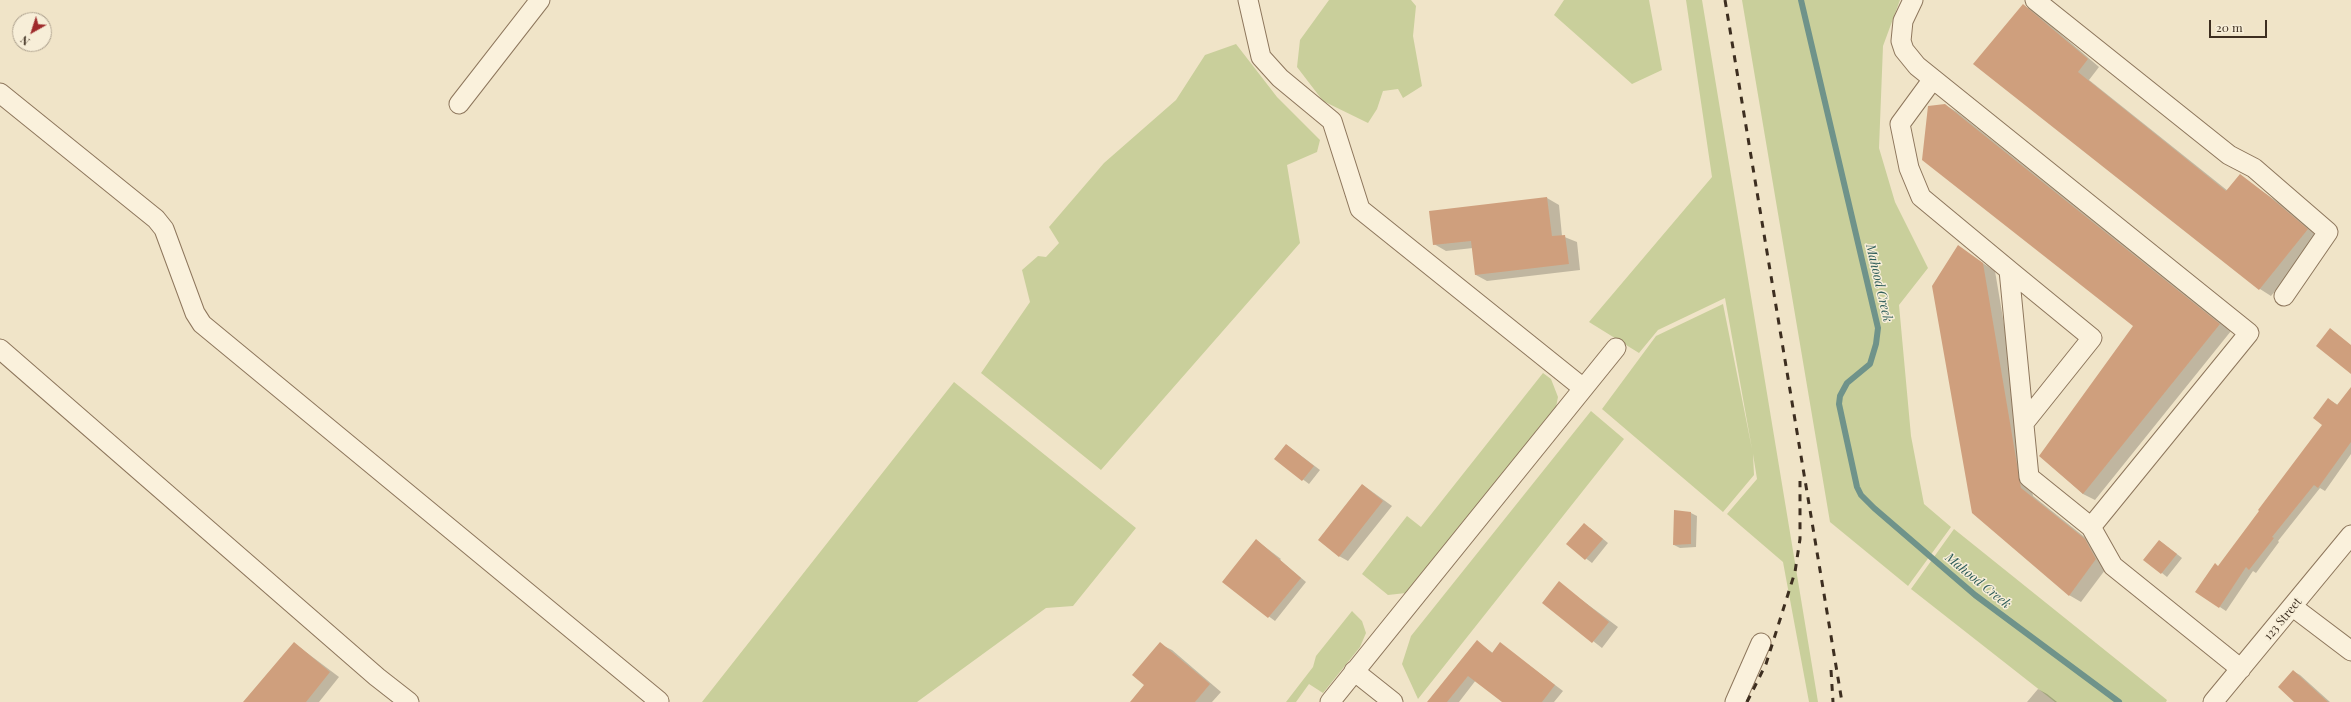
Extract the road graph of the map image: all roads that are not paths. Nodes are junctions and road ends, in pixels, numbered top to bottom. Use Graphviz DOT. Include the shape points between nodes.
graph roads {
  1 [pos="540,0"];
  2 [pos="1248,0"];
  3 [pos="1913,0"];
  4 [pos="2035,0"];
  5 [pos="1933,79"];
  6 [pos="0,93"];
  7 [pos="459,104"];
  8 [pos="2009,270"];
  9 [pos="2284,296"];
  10 [pos="1616,348"];
  11 [pos="0,350"];
  12 [pos="1583,388"];
  13 [pos="2024,423"];
  14 [pos="2091,527"];
  15 [pos="2351,535"];
  16 [pos="2293,607"];
  17 [pos="1761,643"];
  18 [pos="2351,651"];
  19 [pos="2241,669"];
  20 [pos="1354,672"];
  21 [pos="659,701"];
  22 [pos="409,702"];
  23 [pos="1330,702"];
  24 [pos="1393,702"];
  25 [pos="1735,702"];
  26 [pos="2213,702"];
  1 -- 7 [label="street"];
  2 -- 12 [label="street" via="1261,57 1280,78 1332,121 1360,209"];
  3 -- 5 [label="street" via="1904,21 1901,41 1909,58"];
  4 -- 9 [label="street" via="2229,155 2254,168 2328,232"];
  5 -- 8 [label="street" via="1900,124 1909,168 1921,197"];
  5 -- 14 [label="street" via="2249,333"];
  6 -- 21 [label="street" via="156,219 164,229 195,313 202,324"];
  8 -- 13 [label="street"];
  8 -- 13 [label="street" via="2092,338"];
  10 -- 12 [label="street"];
  11 -- 22 [label="street"];
  12 -- 20 [label="street"];
  13 -- 14 [label="street" via="2030,478"];
  14 -- 19 [label="street" via="2113,566"];
  15 -- 16 [label="street, 123 Street"];
  16 -- 18 [label="street"];
  16 -- 19 [label="street, 123 Street"];
  17 -- 25 [label="street"];
  19 -- 26 [label="street, 123 Street"];
  20 -- 23 [label="street"];
  20 -- 24 [label="street"];
}
